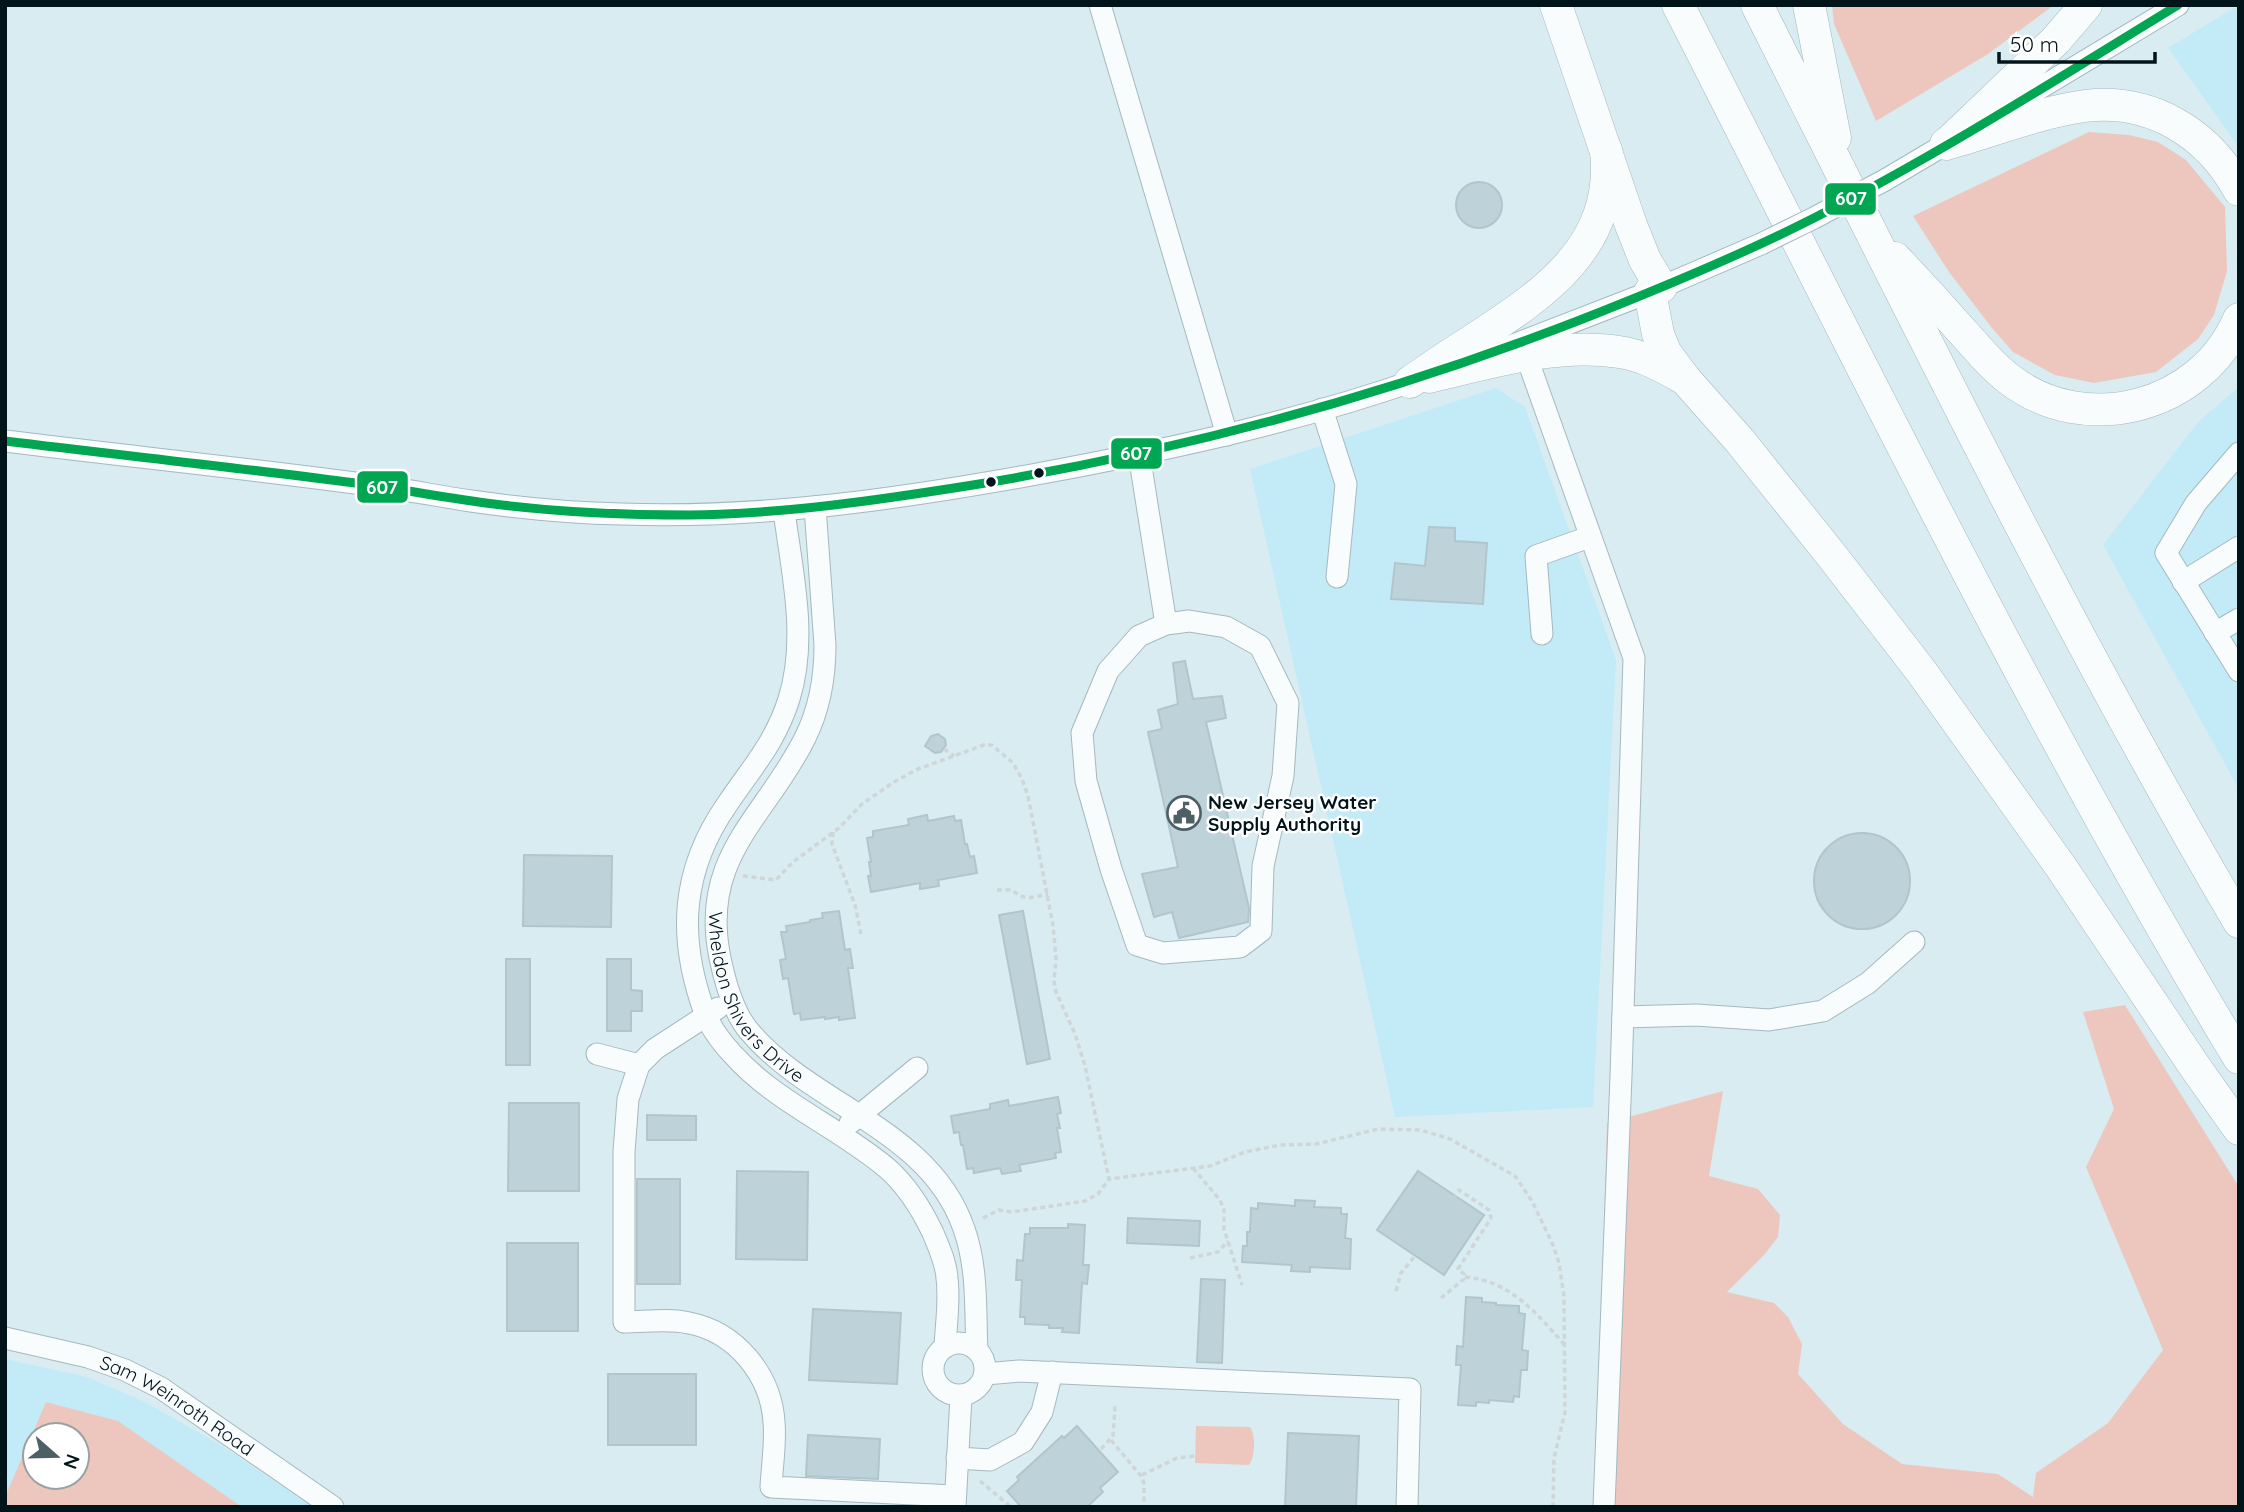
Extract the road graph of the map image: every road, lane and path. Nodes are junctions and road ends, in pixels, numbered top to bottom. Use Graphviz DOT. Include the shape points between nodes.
graph roads {
  1 [pos="1100,5"];
  2 [pos="1556,5"];
  3 [pos="1678,5"];
  4 [pos="1757,5"];
  5 [pos="1809,5"];
  6 [pos="2086,5"];
  7 [pos="2178,5"];
  8 [pos="1946,144"];
  9 [pos="1606,150"];
  10 [pos="1842,178"];
  11 [pos="2239,190"];
  12 [pos="1867,228"];
  13 [pos="1656,289"];
  14 [pos="2239,319"];
  15 [pos="1524,349"];
  16 [pos="1685,379"];
  17 [pos="1410,382"];
  18 [pos="1322,409"];
  19 [pos="1227,435"];
  20 [pos="5,441"];
  21 [pos="2239,453"];
  22 [pos="1139,454"];
  23 [pos="815,507"];
  24 [pos="784,510"];
  25 [pos="1589,537"];
  26 [pos="2239,547"];
  27 [pos="1337,577"];
  28 [pos="2183,582"];
  29 [pos="2239,619"];
  30 [pos="1166,625"];
  31 [pos="2215,633"];
  32 [pos="1542,634"];
  33 [pos="2239,671"];
  34 [pos="944,748"];
  35 [pos="954,757"];
  36 [pos="833,832"];
  37 [pos="820,842"];
  38 [pos="832,844"];
  39 [pos="741,875"];
  40 [pos="997,890"];
  41 [pos="1048,894"];
  42 [pos="2239,922"];
  43 [pos="861,934"];
  44 [pos="1914,942"];
  45 [pos="732,999"];
  46 [pos="706,1016"];
  47 [pos="1623,1017"];
  48 [pos="597,1054"];
  49 [pos="2239,1058"];
  50 [pos="639,1065"];
  51 [pos="917,1068"];
  52 [pos="859,1116"];
  53 [pos="2239,1129"];
  54 [pos="838,1134"];
  55 [pos="1193,1168"];
  56 [pos="1109,1179"];
  57 [pos="1455,1196"];
  58 [pos="978,1221"];
  59 [pos="1228,1241"];
  60 [pos="1415,1256"];
  61 [pos="1190,1258"];
  62 [pos="1465,1277"];
  63 [pos="1242,1285"];
  64 [pos="1396,1291"];
  65 [pos="1441,1298"];
  66 [pos="5,1338"];
  67 [pos="1566,1346"];
  68 [pos="945,1347"];
  69 [pos="977,1350"];
  70 [pos="1052,1372"];
  71 [pos="985,1374"];
  72 [pos="961,1396"];
  73 [pos="1113,1405"];
  74 [pos="1111,1440"];
  75 [pos="1101,1450"];
  76 [pos="1195,1456"];
  77 [pos="957,1458"];
  78 [pos="1142,1476"];
  79 [pos="974,1480"];
  80 [pos="955,1501"];
  81 [pos="333,1507"];
  82 [pos="1011,1507"];
  83 [pos="1143,1507"];
  84 [pos="1407,1507"];
  85 [pos="1553,1507"];
  86 [pos="1604,1507"];
  1 -- 19 [label="street"];
  2 -- 9 [label="highway"];
  3 -- 49 [label="highway" via="2022,676"];
  4 -- 10 [label="highway"];
  5 -- 10 [label="highway"];
  6 -- 8 [label="highway" via="2056,40"];
  7 -- 8 [label="street"];
  8 -- 11 [label="highway" via="2071,108 2130,107 2169,120 2194,135"];
  8 -- 13 [label="street, bridge" via="1814,218"];
  9 -- 13 [label="highway"];
  9 -- 17 [label="highway" via="1607,183 1601,208 1569,267 1520,310"];
  10 -- 12 [label="highway"];
  12 -- 14 [label="highway" via="1997,369 2022,388 2063,404 2122,408 2168,394 2214,358"];
  12 -- 42 [label="highway" via="2101,679"];
  13 -- 15 [label="street"];
  13 -- 16 [label="highway" via="1658,334"];
  15 -- 16 [label="highway" via="1621,352"];
  15 -- 17 [label="highway"];
  15 -- 25 [label="street"];
  16 -- 53 [label="highway" via="1740,441 1929,682"];
  17 -- 18 [label="street"];
  18 -- 19 [label="street"];
  18 -- 27 [label="street" via="1346,484"];
  19 -- 22 [label="street"];
  20 -- 24 [label="street" via="545,510 683,515"];
  21 -- 28 [label="street" via="2196,503 2166,553"];
  22 -- 23 [label="street" via="982,484"];
  22 -- 30 [label="street"];
  23 -- 24 [label="street"];
  23 -- 45 [label="street, Wheldon Shivers Drive" via="825,667 806,737 740,838 722,875 716,930"];
  24 -- 46 [label="street, Wheldon Shivers Drive" via="796,604 797,664 775,736 726,804 693,871 686,930 691,969"];
  25 -- 32 [label="street" via="1536,556"];
  25 -- 47 [label="street" via="1633,658"];
  26 -- 28 [label="street"];
  28 -- 31 [label="street"];
  29 -- 31 [label="street"];
  30 -- 30 [label="street" via="1189,621 1226,627 1260,646 1288,703 1283,776 1263,866 1261,931 1240,947 1163,953 1137,945 1086,781 1082,733 1108,671 1139,636"];
  31 -- 33 [label="street"];
  34 -- 35 [label="path"];
  35 -- 36 [label="path" via="901,778 862,804"];
  35 -- 41 [label="path" via="992,745 1013,763 1028,796"];
  36 -- 37 [label="path"];
  36 -- 38 [label="path"];
  37 -- 38 [label="path"];
  37 -- 39 [label="path" via="776,880"];
  38 -- 43 [label="path"];
  40 -- 41 [label="path" via="1012,890 1023,898"];
  41 -- 56 [label="path" via="1056,992 1085,1066"];
  44 -- 47 [label="street" via="1868,983 1823,1011 1769,1020"];
  45 -- 46 [label="street"];
  45 -- 52 [label="street, Wheldon Shivers Drive" via="747,1030 771,1053"];
  46 -- 50 [label="street"];
  46 -- 54 [label="street, Wheldon Shivers Drive" via="733,1055 757,1078"];
  47 -- 86 [label="street"];
  48 -- 50 [label="street"];
  50 -- 80 [label="street" via="628,1099 624,1152 624,1322 689,1322 721,1334 744,1353 763,1379 772,1406 771,1487"];
  51 -- 52 [label="street"];
  52 -- 54 [label="street"];
  52 -- 69 [label="street, Wheldon Shivers Drive" via="907,1148 949,1198 964,1228 972,1260"];
  54 -- 68 [label="street, Wheldon Shivers Drive" via="888,1169 928,1223 942,1252 947,1278"];
  55 -- 56 [label="path"];
  55 -- 59 [label="path" via="1220,1200"];
  55 -- 67 [label="path" via="1245,1152 1316,1144 1378,1129 1420,1130 1450,1139 1515,1176 1532,1201 1559,1263"];
  56 -- 58 [label="path" via="1098,1194 1085,1201 999,1210"];
  57 -- 62 [label="path" via="1458,1190 1491,1213 1458,1269"];
  59 -- 61 [label="path" via="1218,1252"];
  59 -- 63 [label="path"];
  60 -- 64 [label="path" via="1401,1273"];
  62 -- 65 [label="path"];
  62 -- 67 [label="path" via="1508,1290 1539,1315"];
  66 -- 81 [label="street, Sam Weinroth Road" via="88,1357 161,1388"];
  67 -- 85 [label="path" via="1565,1412 1554,1458"];
  68 -- 69 [label="street" via="961,1343"];
  68 -- 72 [label="street" via="934,1360 934,1377 944,1391"];
  69 -- 71 [label="street" via="983,1356"];
  70 -- 71 [label="street"];
  70 -- 77 [label="street" via="1042,1412 1023,1442 990,1460"];
  70 -- 84 [label="street" via="1410,1389"];
  71 -- 72 [label="street" via="977,1389"];
  72 -- 77 [label="street"];
  73 -- 74 [label="path"];
  74 -- 75 [label="path"];
  74 -- 78 [label="path"];
  76 -- 78 [label="path" via="1177,1458"];
  77 -- 80 [label="street"];
  78 -- 83 [label="path"];
  79 -- 82 [label="path"];
}
